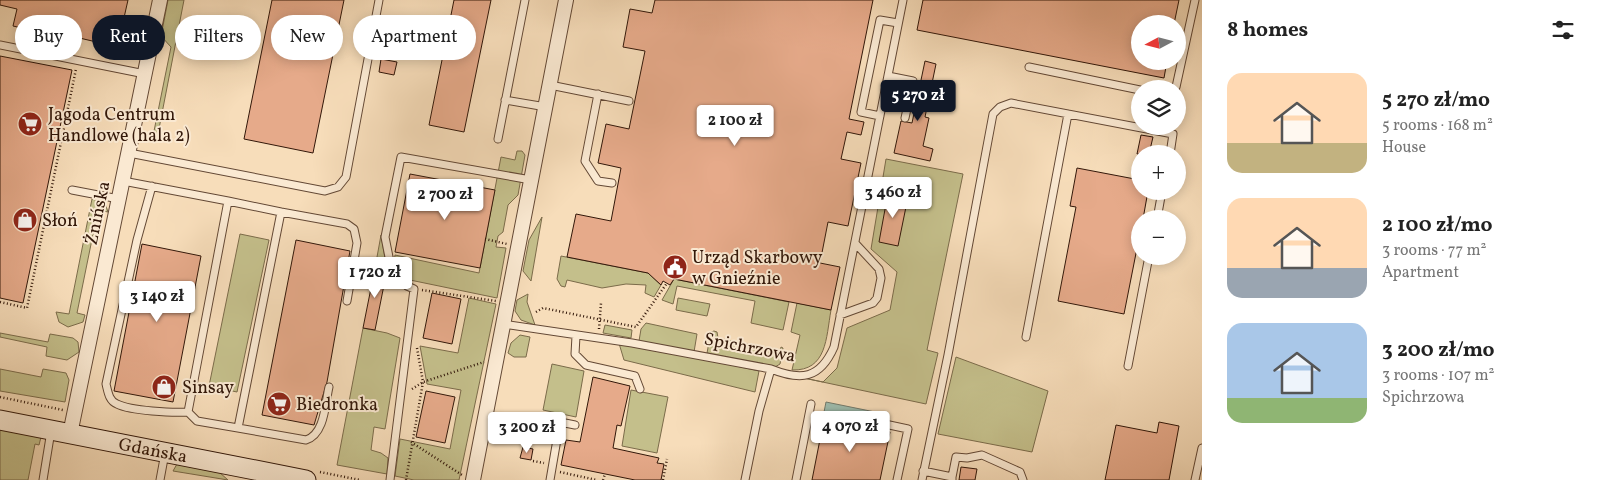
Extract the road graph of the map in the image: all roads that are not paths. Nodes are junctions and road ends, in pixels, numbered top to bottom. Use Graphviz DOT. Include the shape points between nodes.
graph roads {
  1 [pos="160,0"];
  2 [pos="379,0"];
  3 [pos="524,0"];
  4 [pos="566,0"];
  5 [pos="903,0"];
  6 [pos="1195,0"];
  7 [pos="898,24"];
  8 [pos="0,44"];
  9 [pos="1028,67"];
  10 [pos="145,74"];
  11 [pos="888,76"];
  12 [pos="1178,80"];
  13 [pos="550,85"];
  14 [pos="1131,88"];
  15 [pos="598,94"];
  16 [pos="505,100"];
  17 [pos="629,101"];
  18 [pos="546,107"];
  19 [pos="1068,114"];
  20 [pos="880,116"];
  21 [pos="905,118"];
  22 [pos="498,139"];
  23 [pos="1172,145"];
  24 [pos="129,153"];
  25 [pos="531,180"];
  26 [pos="123,181"];
  27 [pos="612,183"];
  28 [pos="152,186"];
  29 [pos="72,190"];
  30 [pos="119,199"];
  31 [pos="228,201"];
  32 [pos="281,212"];
  33 [pos="854,243"];
  34 [pos="1147,265"];
  35 [pos="347,301"];
  36 [pos="840,315"];
  37 [pos="503,324"];
  38 [pos="576,336"];
  39 [pos="1026,336"];
  40 [pos="1128,366"];
  41 [pos="771,369"];
  42 [pos="329,387"];
  43 [pos="640,389"];
  44 [pos="811,404"];
  45 [pos="188,412"];
  46 [pos="0,420"];
  47 [pos="880,423"];
  48 [pos="575,425"];
  49 [pos="238,428"];
  50 [pos="51,430"];
  51 [pos="70,434"];
  52 [pos="1202,448"];
  53 [pos="165,452"];
  54 [pos="923,471"];
  55 [pos="468,478"];
  56 [pos="952,479"];
  57 [pos="43,480"];
  58 [pos="160,480"];
  59 [pos="306,480"];
  60 [pos="390,480"];
  61 [pos="550,480"];
  62 [pos="745,480"];
  63 [pos="796,480"];
  64 [pos="898,480"];
  65 [pos="922,480"];
  66 [pos="1023,480"];
  67 [pos="1195,480"];
  1 -- 10 [label="street, Żnińska"];
  2 -- 24 [label="lane" via="346,177 338,187 324,191"];
  3 -- 16 [label="lane"];
  4 -- 13 [label="street"];
  5 -- 7 [label="lane, Spichrzowa"];
  6 -- 12 [label="lane"];
  7 -- 11 [label="lane, Spichrzowa"];
  7 -- 20 [label="lane" via="880,20 861,112"];
  8 -- 10 [label="lane"];
  9 -- 14 [label="lane"];
  10 -- 24 [label="street, Żnińska"];
  11 -- 20 [label="lane, Spichrzowa"];
  11 -- 21 [label="lane" via="913,81"];
  13 -- 15 [label="lane"];
  13 -- 18 [label="street"];
  15 -- 17 [label="lane"];
  15 -- 27 [label="lane" via="585,161 598,181"];
  16 -- 18 [label="lane"];
  16 -- 22 [label="lane"];
  18 -- 25 [label="street"];
  19 -- 23 [label="lane" via="1174,134"];
  19 -- 39 [label="lane"];
  19 -- 54 [label="lane" via="1010,104 993,114"];
  20 -- 33 [label="lane, Spichrzowa"];
  24 -- 26 [label="street, Żnińska"];
  25 -- 37 [label="street"];
  25 -- 60 [label="lane" via="401,157 385,237 391,267 408,286 414,288"];
  26 -- 28 [label="lane"];
  26 -- 30 [label="street, Żnińska"];
  28 -- 31 [label="lane"];
  28 -- 45 [label="lane" via="106,384 109,397 117,404 168,413"];
  29 -- 30 [label="lane"];
  30 -- 51 [label="street, Żnińska"];
  31 -- 32 [label="lane"];
  31 -- 45 [label="lane"];
  32 -- 35 [label="lane" via="347,224 354,229 357,244"];
  32 -- 49 [label="lane"];
  33 -- 36 [label="lane, Spichrzowa"];
  33 -- 36 [label="lane" via="879,270 881,278 873,304"];
  34 -- 40 [label="lane"];
  36 -- 41 [label="lane, Spichrzowa" via="834,347 827,363 816,373 793,376"];
  37 -- 38 [label="lane, Spichrzowa"];
  37 -- 55 [label="street"];
  38 -- 41 [label="lane, Spichrzowa"];
  38 -- 43 [label="lane" via="575,354 586,365 635,376"];
  41 -- 62 [label="lane"];
  42 -- 49 [label="lane" via="321,426 313,438 306,440"];
  44 -- 63 [label="lane"];
  45 -- 49 [label="lane" via="197,421"];
  46 -- 50 [label="street, Gdańska"];
  47 -- 64 [label="lane" via="908,429"];
  48 -- 61 [label="lane" via="560,422"];
  50 -- 51 [label="street, Gdańska"];
  50 -- 57 [label="lane"];
  51 -- 53 [label="street, Gdańska"];
  52 -- 67 [label="lane"];
  53 -- 58 [label="lane"];
  53 -- 59 [label="street, Gdańska"];
  54 -- 56 [label="lane"];
  54 -- 65 [label="lane"];
  56 -- 66 [label="lane" via="956,457 982,455 1020,472"];
}
